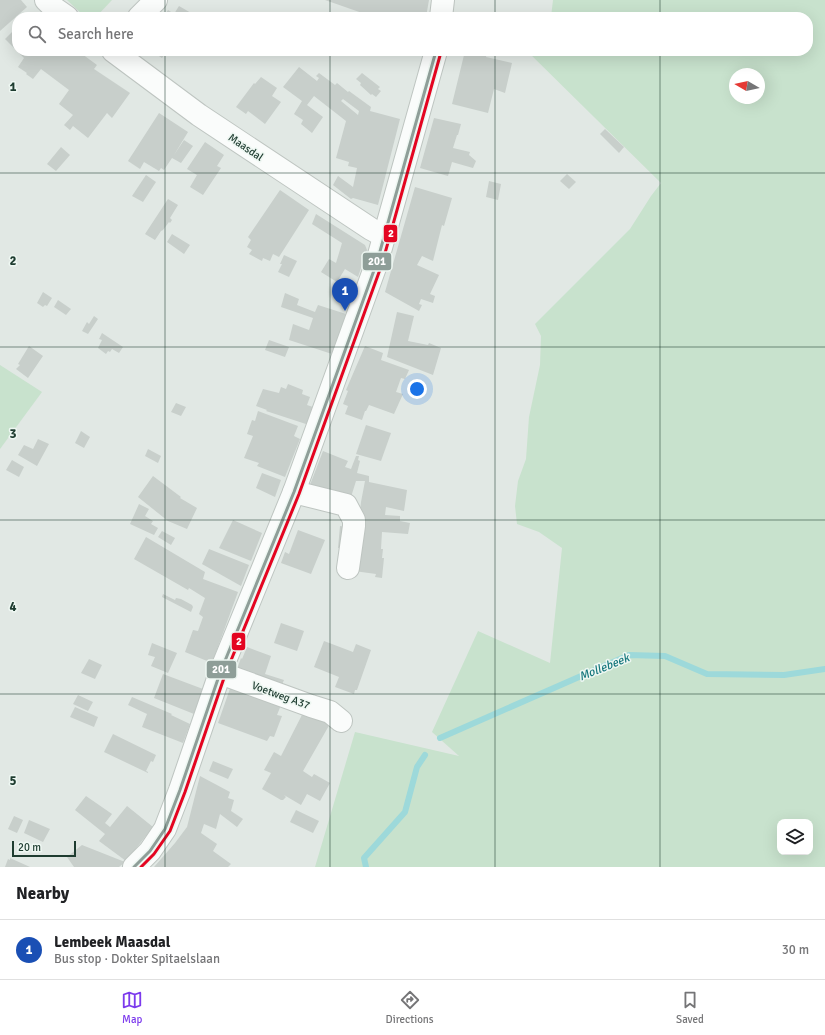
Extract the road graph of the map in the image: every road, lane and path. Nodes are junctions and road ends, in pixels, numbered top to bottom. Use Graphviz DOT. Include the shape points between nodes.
graph roads {
  1 [pos="46,0"];
  2 [pos="156,0"];
  3 [pos="443,0"];
  4 [pos="60,12"];
  5 [pos="144,12"];
  6 [pos="442,12"];
  7 [pos="120,56"];
  8 [pos="435,56"];
  9 [pos="384,236"];
  10 [pos="294,492"];
  11 [pos="348,568"];
  12 [pos="220,673"];
  13 [pos="341,721"];
  14 [pos="134,867"];
  1 -- 4 [label="street"];
  2 -- 5 [label="street"];
  3 -- 6 [label="street"];
  7 -- 9 [label="street, Maasdal" via="199,115"];
  8 -- 9 [label="street"];
  9 -- 10 [label="street" via="358,317"];
  10 -- 11 [label="street" via="351,503 354,526"];
  10 -- 12 [label="street"];
  12 -- 13 [label="street, Voetweg A37" via="330,712"];
  12 -- 14 [label="street" via="165,829 150,851"];
}
